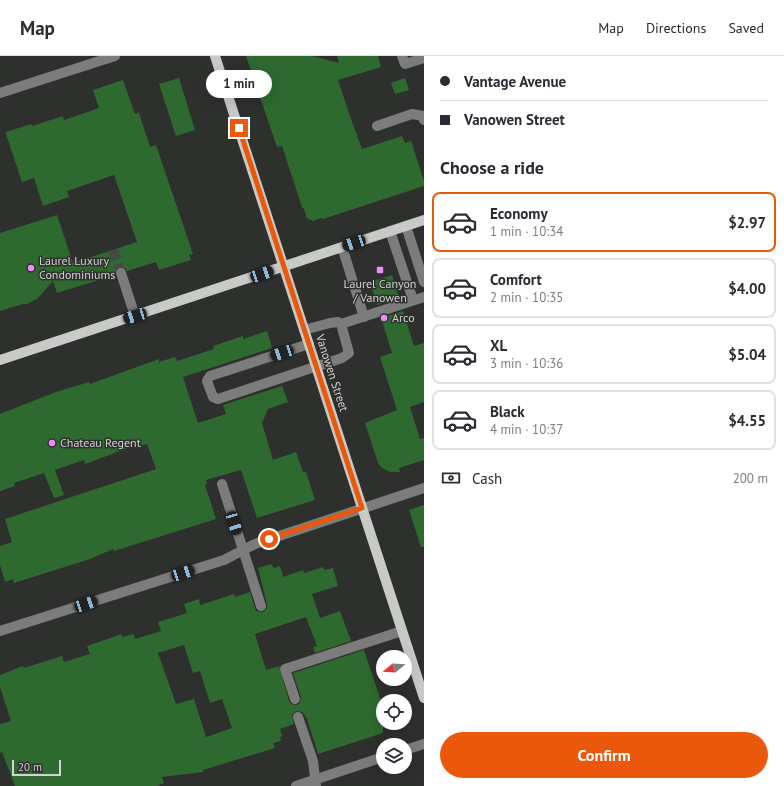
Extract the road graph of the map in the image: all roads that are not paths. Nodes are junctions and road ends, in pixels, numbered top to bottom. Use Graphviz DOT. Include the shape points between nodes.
graph roads {
  1 [pos="115,56"];
  2 [pos="215,56"];
  3 [pos="402,56"];
  4 [pos="424,58"];
  5 [pos="0,93"];
  6 [pos="424,120"];
  7 [pos="377,126"];
  8 [pos="424,220"];
  9 [pos="406,226"];
  10 [pos="390,231"];
  11 [pos="342,247"];
  12 [pos="283,266"];
  13 [pos="121,273"];
  14 [pos="424,282"];
  15 [pos="424,296"];
  16 [pos="413,300"];
  17 [pos="135,316"];
  18 [pos="364,317"];
  19 [pos="341,324"];
  20 [pos="304,330"];
  21 [pos="309,344"];
  22 [pos="0,360"];
  23 [pos="316,367"];
  24 [pos="222,484"];
  25 [pos="424,488"];
  26 [pos="362,508"];
  27 [pos="243,550"];
  28 [pos="261,606"];
  29 [pos="402,631"];
  30 [pos="0,632"];
  31 [pos="295,698"];
  32 [pos="424,698"];
  33 [pos="298,717"];
  34 [pos="424,744"];
  35 [pos="412,748"];
  36 [pos="376,761"];
  37 [pos="316,783"];
  38 [pos="296,786"];
  1 -- 5 [label="street"];
  2 -- 12 [label="main road, Vanowen Street"];
  3 -- 4 [label="street" via="405,64"];
  6 -- 7 [label="street" via="423,116 412,114"];
  8 -- 9 [label="main road"];
  9 -- 10 [label="main road"];
  9 -- 14 [label="street"];
  10 -- 11 [label="main road"];
  10 -- 16 [label="street"];
  11 -- 12 [label="main road"];
  11 -- 18 [label="street"];
  12 -- 17 [label="main road"];
  12 -- 20 [label="main road, Vanowen Street"];
  13 -- 17 [label="street"];
  15 -- 16 [label="street"];
  16 -- 18 [label="street"];
  17 -- 22 [label="main road"];
  18 -- 19 [label="street"];
  19 -- 20 [label="street" via="336,322"];
  19 -- 23 [label="street" via="349,353"];
  20 -- 21 [label="main road, Vanowen Street"];
  21 -- 23 [label="main road, Vanowen Street"];
  21 -- 23 [label="street" via="210,376 208,381 213,397 218,399"];
  23 -- 26 [label="main road, Vanowen Street"];
  24 -- 27 [label="street"];
  25 -- 26 [label="street"];
  26 -- 27 [label="street"];
  26 -- 29 [label="main road, Vanowen Street"];
  27 -- 28 [label="street"];
  27 -- 30 [label="street" via="224,560"];
  29 -- 31 [label="street" via="286,669"];
  29 -- 32 [label="main road, Vanowen Street"];
  33 -- 37 [label="street"];
  34 -- 35 [label="street"];
  36 -- 37 [label="street"];
  37 -- 38 [label="street"];
}
